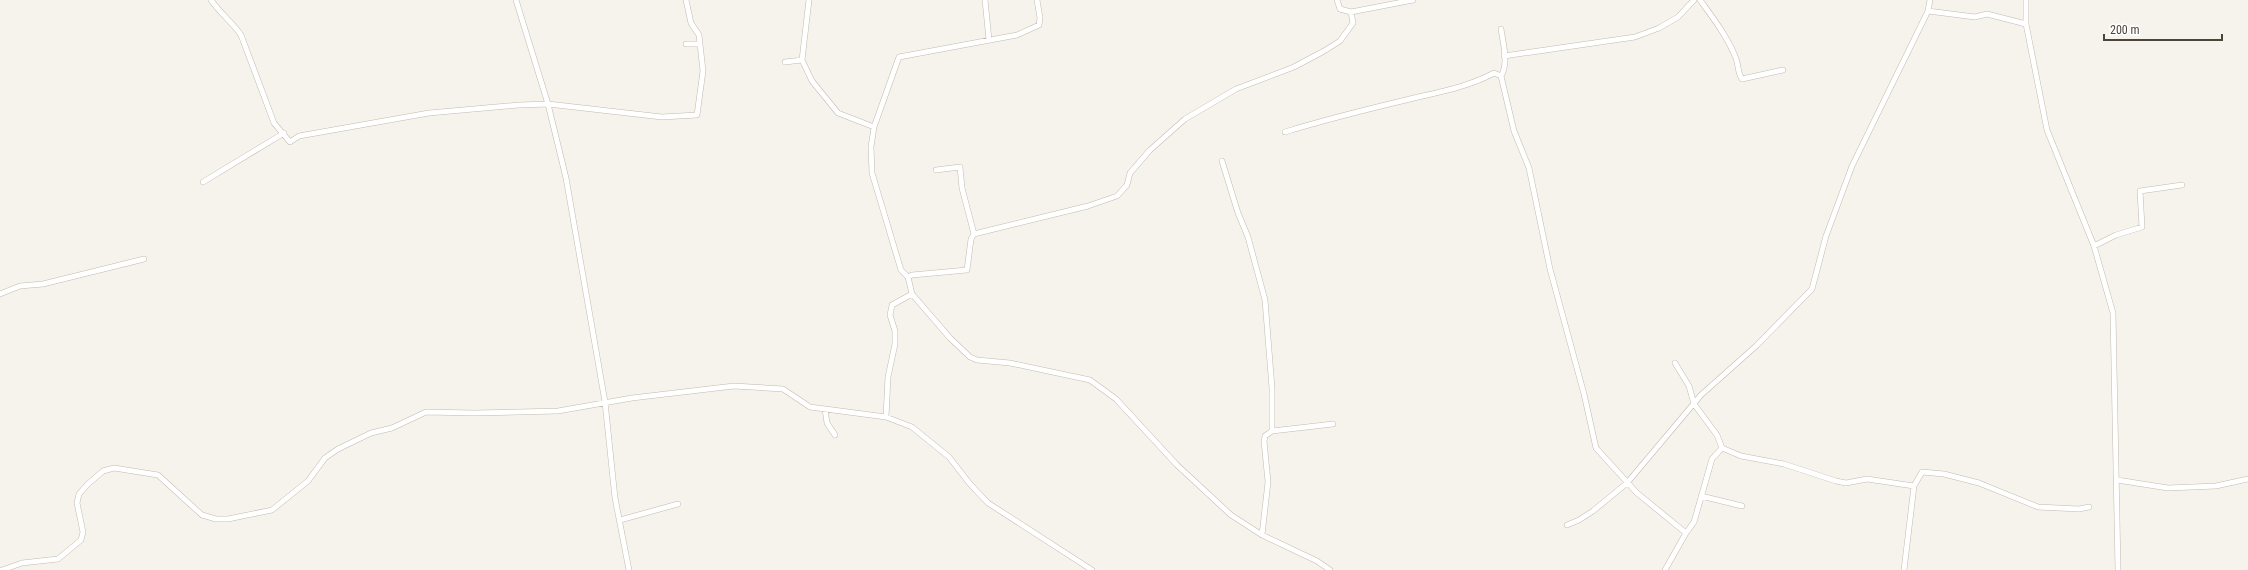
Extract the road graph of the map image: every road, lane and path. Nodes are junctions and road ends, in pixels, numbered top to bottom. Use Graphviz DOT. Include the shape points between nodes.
graph roads {
  1 [pos="211,0"];
  2 [pos="516,0"];
  3 [pos="686,0"];
  4 [pos="809,0"];
  5 [pos="985,0"];
  6 [pos="1037,0"];
  7 [pos="1337,0"];
  8 [pos="1413,0"];
  9 [pos="1694,0"];
  10 [pos="1700,0"];
  11 [pos="1930,0"];
  12 [pos="2026,0"];
  13 [pos="1928,11"];
  14 [pos="1351,12"];
  15 [pos="2026,24"];
  16 [pos="1501,28"];
  17 [pos="989,40"];
  18 [pos="686,44"];
  19 [pos="700,44"];
  20 [pos="1504,56"];
  21 [pos="802,60"];
  22 [pos="785,62"];
  23 [pos="1783,70"];
  24 [pos="1501,76"];
  25 [pos="548,104"];
  26 [pos="874,127"];
  27 [pos="1286,132"];
  28 [pos="284,133"];
  29 [pos="1222,161"];
  30 [pos="936,170"];
  31 [pos="202,182"];
  32 [pos="2182,185"];
  33 [pos="974,234"];
  34 [pos="2094,246"];
  35 [pos="144,258"];
  36 [pos="908,277"];
  37 [pos="0,294"];
  38 [pos="912,294"];
  39 [pos="1675,362"];
  40 [pos="604,402"];
  41 [pos="1694,404"];
  42 [pos="825,409"];
  43 [pos="886,417"];
  44 [pos="1333,424"];
  45 [pos="1272,430"];
  46 [pos="835,435"];
  47 [pos="1722,448"];
  48 [pos="2248,479"];
  49 [pos="2117,480"];
  50 [pos="1627,483"];
  51 [pos="1914,486"];
  52 [pos="1701,496"];
  53 [pos="678,504"];
  54 [pos="1742,506"];
  55 [pos="2089,507"];
  56 [pos="620,520"];
  57 [pos="1567,524"];
  58 [pos="1686,533"];
  59 [pos="1262,535"];
  60 [pos="2,570"];
  61 [pos="628,570"];
  62 [pos="1092,570"];
  63 [pos="1330,570"];
  64 [pos="1665,570"];
  65 [pos="1904,570"];
  66 [pos="2118,570"];
  1 -- 28 [label="street" via="241,35 274,123"];
  2 -- 25 [label="street"];
  3 -- 19 [label="street" via="691,23 699,35"];
  4 -- 21 [label="street"];
  5 -- 17 [label="street"];
  6 -- 17 [label="street" via="1039,25 1017,35"];
  7 -- 14 [label="street" via="1340,9"];
  8 -- 14 [label="street"];
  9 -- 20 [label="street" via="1678,17 1635,37"];
  10 -- 23 [label="street" via="1721,29 1736,57 1742,79"];
  11 -- 13 [label="street"];
  12 -- 15 [label="street"];
  13 -- 15 [label="street" via="1975,17 1986,14"];
  13 -- 41 [label="street" via="1852,166 1826,236 1812,289 1756,346 1706,389"];
  14 -- 33 [label="street" via="1352,23 1340,41 1294,67 1226,94 1185,119 1150,150 1130,173 1127,185 1117,196 1088,206"];
  15 -- 34 [label="street" via="2047,130"];
  16 -- 20 [label="street"];
  17 -- 26 [label="street" via="899,57"];
  18 -- 19 [label="street"];
  19 -- 25 [label="street" via="703,71 697,115 662,117"];
  20 -- 24 [label="street" via="1504,71"];
  21 -- 22 [label="street"];
  21 -- 26 [label="street" via="812,81 838,113"];
  24 -- 27 [label="street" via="1494,74 1445,92 1335,117"];
  24 -- 50 [label="street" via="1514,131 1529,168 1550,269 1596,448"];
  25 -- 28 [label="street" via="429,113 299,136 290,142"];
  25 -- 40 [label="street" via="566,178"];
  26 -- 36 [label="street" via="872,173 901,270"];
  28 -- 31 [label="street"];
  29 -- 45 [label="street" via="1248,237 1265,300 1272,388"];
  30 -- 33 [label="street" via="960,167 962,188"];
  32 -- 34 [label="street" via="2140,191 2142,227 2116,235"];
  33 -- 36 [label="street" via="967,270"];
  34 -- 49 [label="street" via="2113,313"];
  35 -- 37 [label="street" via="43,284 20,286"];
  36 -- 38 [label="street"];
  38 -- 43 [label="street" via="892,305 890,315 896,331 888,377"];
  38 -- 59 [label="street" via="970,357 1090,380 1116,399 1176,465 1204,491 1231,515"];
  39 -- 41 [label="street" via="1690,386"];
  40 -- 42 [label="street" via="734,386 783,389 810,407"];
  40 -- 56 [label="street"];
  40 -- 60 [label="street" via="558,411 426,412 338,449 325,458 308,481 272,510 228,519 202,515 158,475 114,468 103,472 80,494 77,503 83,532 81,540 58,559 22,563"];
  41 -- 47 [label="street" via="1717,435"];
  41 -- 50 [label="street"];
  42 -- 43 [label="street"];
  42 -- 46 [label="street" via="827,423"];
  43 -- 62 [label="street" via="912,427 940,448 988,503"];
  44 -- 45 [label="street"];
  45 -- 59 [label="street" via="1265,436 1264,441 1268,482"];
  47 -- 51 [label="street" via="1741,456 1784,464 1836,481 1867,479"];
  47 -- 52 [label="street" via="1712,459"];
  48 -- 49 [label="street" via="2216,486 2168,488"];
  49 -- 66 [label="street"];
  50 -- 57 [label="street" via="1579,520"];
  50 -- 58 [label="street"];
  51 -- 55 [label="street" via="1922,472 1944,474 1979,483 2038,507"];
  51 -- 65 [label="street"];
  52 -- 54 [label="street"];
  52 -- 58 [label="street" via="1694,522"];
  53 -- 56 [label="street"];
  56 -- 61 [label="street"];
  58 -- 64 [label="street"];
  59 -- 63 [label="street" via="1317,561"];
}
